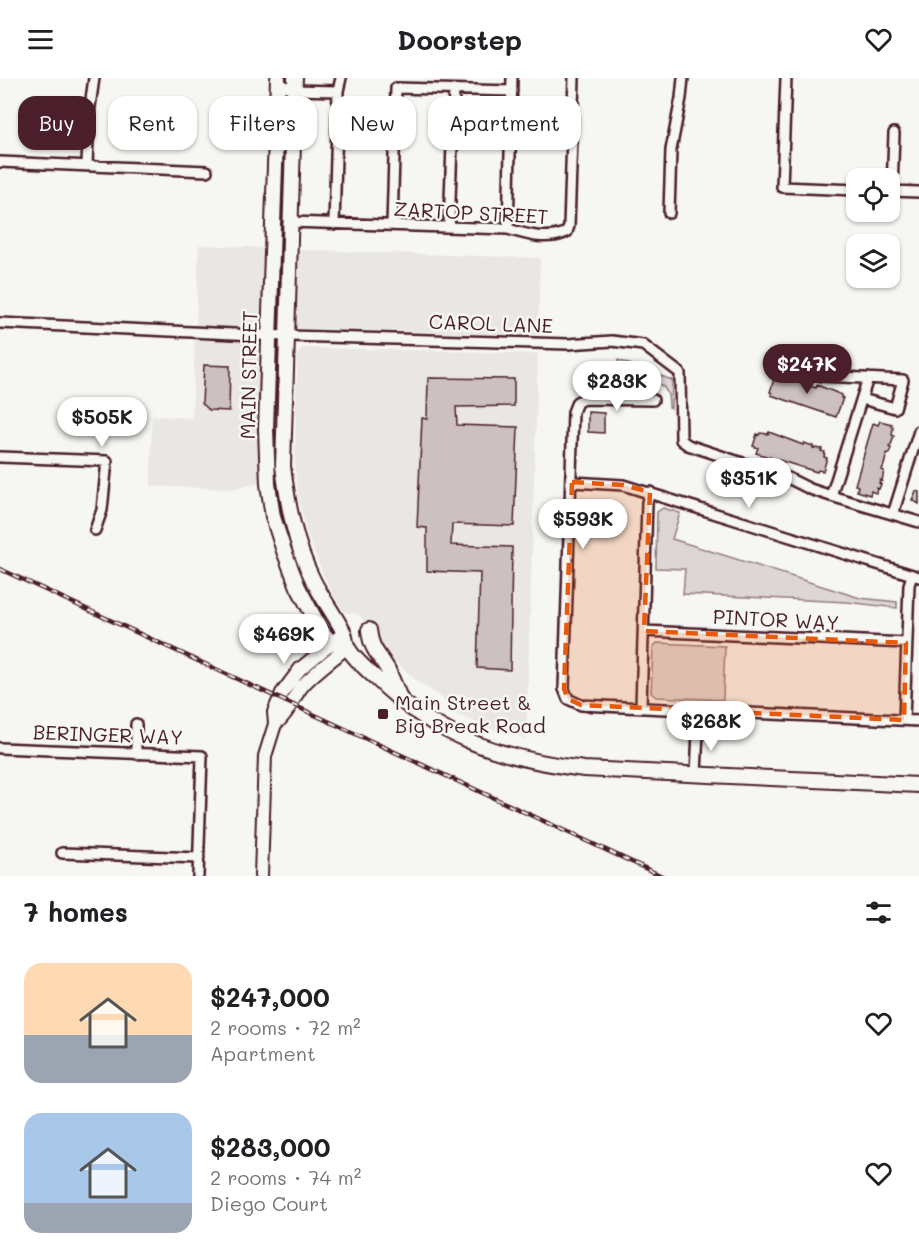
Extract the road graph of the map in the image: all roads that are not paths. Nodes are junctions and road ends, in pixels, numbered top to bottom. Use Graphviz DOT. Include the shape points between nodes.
graph roads {
  1 [pos="93,78"];
  2 [pos="341,78"];
  3 [pos="512,78"];
  4 [pos="574,78"];
  5 [pos="683,78"];
  6 [pos="786,78"];
  7 [pos="278,80"];
  8 [pos="294,84"];
  9 [pos="454,90"];
  10 [pos="338,91"];
  11 [pos="512,91"];
  12 [pos="894,133"];
  13 [pos="0,162"];
  14 [pos="87,165"];
  15 [pos="892,168"];
  16 [pos="207,171"];
  17 [pos="846,190"];
  18 [pos="900,191"];
  19 [pos="919,192"];
  20 [pos="669,213"];
  21 [pos="290,222"];
  22 [pos="334,224"];
  23 [pos="392,225"];
  24 [pos="449,227"];
  25 [pos="508,229"];
  26 [pos="0,323"];
  27 [pos="269,335"];
  28 [pos="287,335"];
  29 [pos="822,376"];
  30 [pos="868,378"];
  31 [pos="862,399"];
  32 [pos="652,400"];
  33 [pos="919,431"];
  34 [pos="0,457"];
  35 [pos="572,482"];
  36 [pos="650,492"];
  37 [pos="831,496"];
  38 [pos="893,514"];
  39 [pos="919,522"];
  40 [pos="95,530"];
  41 [pos="915,576"];
  42 [pos="369,630"];
  43 [pos="644,631"];
  44 [pos="344,633"];
  45 [pos="906,643"];
  46 [pos="332,644"];
  47 [pos="347,647"];
  48 [pos="402,702"];
  49 [pos="641,707"];
  50 [pos="699,710"];
  51 [pos="904,720"];
  52 [pos="919,721"];
  53 [pos="136,724"];
  54 [pos="275,724"];
  55 [pos="0,748"];
  56 [pos="136,754"];
  57 [pos="696,774"];
  58 [pos="919,785"];
  59 [pos="62,853"];
  60 [pos="199,858"];
  61 [pos="198,876"];
  62 [pos="261,876"];
  1 -- 14 [label="street"];
  2 -- 10 [label="street"];
  3 -- 11 [label="street"];
  4 -- 25 [label="street, ZARTOP STREET" via="567,232 543,237"];
  5 -- 20 [label="street" via="671,150"];
  6 -- 17 [label="street" via="782,187"];
  7 -- 8 [label="street"];
  7 -- 27 [label="main road, MAIN STREET"];
  8 -- 10 [label="street"];
  8 -- 21 [label="main road, MAIN STREET"];
  9 -- 11 [label="street"];
  9 -- 23 [label="street" via="396,88"];
  9 -- 24 [label="street"];
  10 -- 22 [label="street"];
  11 -- 25 [label="street"];
  12 -- 15 [label="street"];
  13 -- 14 [label="street"];
  14 -- 16 [label="street"];
  18 -- 19 [label="street"];
  21 -- 22 [label="street, ZARTOP STREET"];
  21 -- 28 [label="main road, MAIN STREET"];
  22 -- 23 [label="street, ZARTOP STREET"];
  23 -- 24 [label="street, ZARTOP STREET"];
  24 -- 25 [label="street, ZARTOP STREET"];
  26 -- 27 [label="street, CAROL LANE"];
  27 -- 28 [label="street, CAROL LANE"];
  27 -- 46 [label="main road, MAIN STREET" via="266,463 273,517 298,587"];
  28 -- 37 [label="street, CAROL LANE" via="568,344 612,341 643,345 680,373 681,440"];
  28 -- 44 [label="main road, MAIN STREET" via="283,466 288,504 313,580"];
  29 -- 30 [label="street"];
  30 -- 31 [label="street"];
  30 -- 31 [label="street" via="903,380 895,408"];
  31 -- 37 [label="street"];
  32 -- 35 [label="street" via="592,398 577,402 573,411"];
  33 -- 38 [label="street"];
  34 -- 40 [label="street" via="107,461 102,510"];
  35 -- 36 [label="street" via="624,485"];
  35 -- 49 [label="street" via="564,689 568,699 581,705"];
  36 -- 41 [label="street"];
  36 -- 43 [label="street"];
  37 -- 38 [label="street, CAROL LANE"];
  38 -- 39 [label="street, CAROL LANE"];
  41 -- 45 [label="street" via="909,585"];
  42 -- 48 [label="main road" via="375,652"];
  43 -- 45 [label="street, PINTOR WAY"];
  43 -- 49 [label="street"];
  44 -- 46 [label="street"];
  44 -- 47 [label="main road, MAIN STREET"];
  45 -- 51 [label="street"];
  46 -- 47 [label="main road"];
  46 -- 54 [label="street" via="289,682 274,712"];
  47 -- 48 [label="main road, MAIN STREET"];
  47 -- 54 [label="street" via="304,684 285,717"];
  48 -- 57 [label="main road, MAIN STREET" via="470,743 510,756 584,769"];
  49 -- 50 [label="street"];
  50 -- 51 [label="street"];
  50 -- 57 [label="street"];
  51 -- 52 [label="street"];
  53 -- 56 [label="street"];
  54 -- 62 [label="street" via="265,756"];
  55 -- 56 [label="street, BERINGER WAY"];
  56 -- 60 [label="street, BERINGER WAY" via="202,756"];
  57 -- 58 [label="main road, MAIN STREET"];
  59 -- 60 [label="street"];
  60 -- 61 [label="street, BERINGER WAY"];
}
